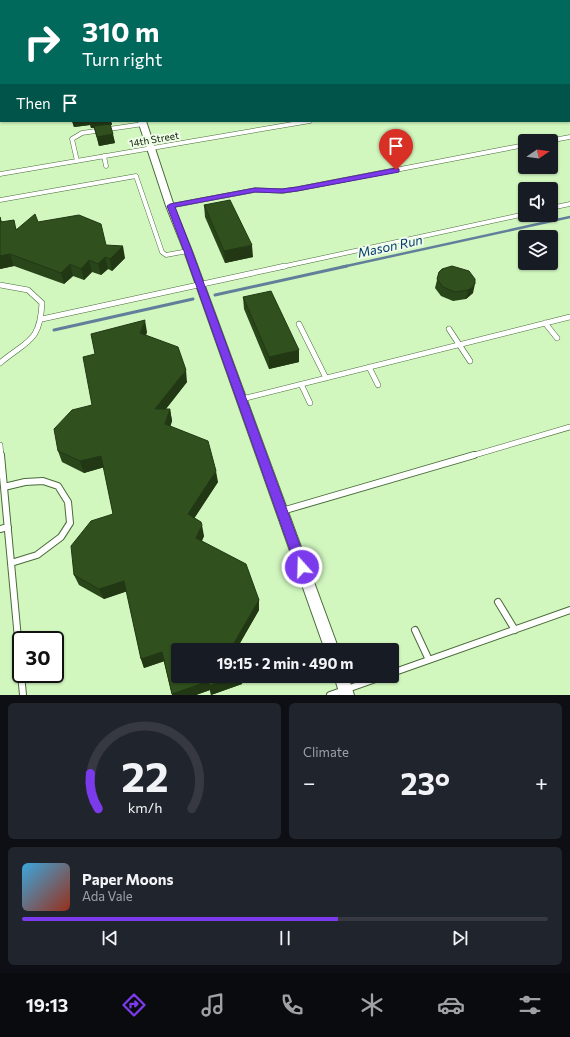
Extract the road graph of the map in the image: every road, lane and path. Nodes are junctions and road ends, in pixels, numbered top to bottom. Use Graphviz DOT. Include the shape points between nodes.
graph roads {
  1 [pos="304,122"];
  2 [pos="142,123"];
  3 [pos="570,137"];
  4 [pos="558,139"];
  5 [pos="518,146"];
  6 [pos="151,148"];
  7 [pos="104,156"];
  8 [pos="77,161"];
  9 [pos="106,166"];
  10 [pos="0,174"];
  11 [pos="0,200"];
  12 [pos="570,204"];
  13 [pos="170,206"];
  14 [pos="558,207"];
  15 [pos="518,216"];
  16 [pos="188,251"];
  17 [pos="199,284"];
  18 [pos="0,285"];
  19 [pos="570,317"];
  20 [pos="42,319"];
  21 [pos="545,323"];
  22 [pos="299,324"];
  23 [pos="449,329"];
  24 [pos="557,338"];
  25 [pos="459,344"];
  26 [pos="470,361"];
  27 [pos="0,363"];
  28 [pos="369,367"];
  29 [pos="326,378"];
  30 [pos="301,384"];
  31 [pos="378,385"];
  32 [pos="242,399"];
  33 [pos="310,403"];
  34 [pos="570,427"];
  35 [pos="0,445"];
  36 [pos="4,487"];
  37 [pos="282,511"];
  38 [pos="8,527"];
  39 [pos="0,529"];
  40 [pos="11,563"];
  41 [pos="498,602"];
  42 [pos="570,610"];
  43 [pos="415,630"];
  44 [pos="515,630"];
  45 [pos="17,631"];
  46 [pos="329,643"];
  47 [pos="429,660"];
  48 [pos="399,671"];
  49 [pos="22,683"];
  50 [pos="359,683"];
  51 [pos="344,687"];
  52 [pos="23,695"];
  53 [pos="330,695"];
  1 -- 6 [label="lane, 14th Street"];
  2 -- 6 [label="street"];
  2 -- 8 [label="lane" via="75,136 72,139"];
  3 -- 4 [label="lane"];
  5 -- 13 [label="lane" via="297,189 255,190"];
  6 -- 7 [label="lane, 14th Street"];
  6 -- 13 [label="street"];
  7 -- 8 [label="lane, 14th Street"];
  7 -- 9 [label="lane"];
  8 -- 10 [label="lane, 14th Street"];
  11 -- 16 [label="lane" via="136,176 162,252 166,255"];
  12 -- 14 [label="lane"];
  13 -- 16 [label="street"];
  15 -- 17 [label="lane"];
  16 -- 17 [label="street"];
  17 -- 20 [label="lane"];
  17 -- 32 [label="street"];
  18 -- 20 [label="lane" via="28,290 42,304"];
  19 -- 21 [label="lane"];
  20 -- 27 [label="lane" via="27,344"];
  21 -- 24 [label="lane"];
  21 -- 25 [label="lane"];
  22 -- 29 [label="lane"];
  23 -- 25 [label="lane"];
  25 -- 26 [label="lane"];
  25 -- 28 [label="lane"];
  28 -- 29 [label="lane"];
  28 -- 31 [label="lane"];
  29 -- 30 [label="lane"];
  30 -- 32 [label="lane"];
  30 -- 33 [label="lane"];
  32 -- 37 [label="street"];
  34 -- 37 [label="lane"];
  35 -- 36 [label="lane"];
  36 -- 38 [label="lane"];
  36 -- 40 [label="lane" via="43,481 58,486 68,502 70,523 61,537 37,555"];
  37 -- 46 [label="street"];
  38 -- 39 [label="lane"];
  38 -- 40 [label="lane"];
  40 -- 45 [label="lane"];
  41 -- 44 [label="lane"];
  42 -- 44 [label="lane"];
  43 -- 47 [label="lane"];
  44 -- 47 [label="lane"];
  47 -- 48 [label="lane"];
  49 -- 52 [label="lane"];
  50 -- 51 [label="lane"];
  51 -- 53 [label="lane"];
}
